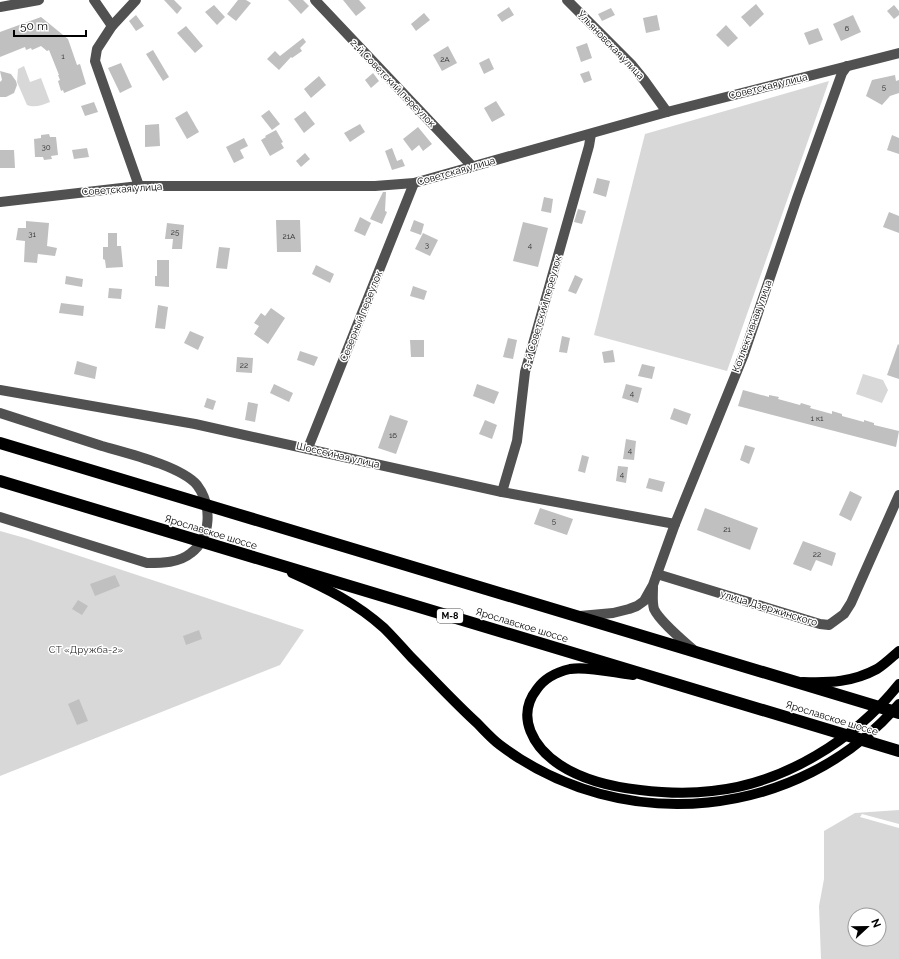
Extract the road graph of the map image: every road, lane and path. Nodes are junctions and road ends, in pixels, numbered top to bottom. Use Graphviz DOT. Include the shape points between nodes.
graph roads {
  1 [pos="39,0"];
  2 [pos="94,0"];
  3 [pos="136,0"];
  4 [pos="315,0"];
  5 [pos="567,0"];
  6 [pos="0,7"];
  7 [pos="112,26"];
  8 [pos="899,53"];
  9 [pos="847,66"];
  10 [pos="667,112"];
  11 [pos="591,134"];
  12 [pos="472,166"];
  13 [pos="414,183"];
  14 [pos="139,186"];
  15 [pos="0,202"];
  16 [pos="0,390"];
  17 [pos="0,413"];
  18 [pos="0,443"];
  19 [pos="308,448"];
  20 [pos="0,481"];
  21 [pos="502,492"];
  22 [pos="899,495"];
  23 [pos="0,517"];
  24 [pos="675,524"];
  25 [pos="261,560"];
  26 [pos="657,574"];
  27 [pos="653,585"];
  28 [pos="576,616"];
  29 [pos="899,651"];
  30 [pos="696,652"];
  31 [pos="661,679"];
  32 [pos="795,682"];
  33 [pos="899,684"];
  34 [pos="899,704"];
  35 [pos="899,713"];
  36 [pos="899,751"];
  1 -- 6 [label="street"];
  2 -- 7 [label="street"];
  3 -- 7 [label="street"];
  4 -- 12 [label="street, 2-й Советский переулок"];
  5 -- 10 [label="street, Ульяновская улица" via="631,64"];
  7 -- 14 [label="street" via="97,49 95,61"];
  8 -- 9 [label="street, Советская улица"];
  9 -- 10 [label="street, Советская улица"];
  9 -- 24 [label="street, Коллективная улица" via="800,191 744,354"];
  10 -- 11 [label="street, Советская улица"];
  11 -- 12 [label="street, Советская улица"];
  11 -- 21 [label="street, 3-й Советский переулок" via="525,372 517,441"];
  12 -- 13 [label="street, Советская улица"];
  13 -- 14 [label="street, Советская улица" via="375,186"];
  13 -- 19 [label="street, Северный переулок"];
  14 -- 15 [label="street, Советская улица"];
  16 -- 19 [label="street, Шоссейная улица" via="195,424"];
  17 -- 23 [label="street" via="182,473 196,484 205,498 208,515 206,530 200,544 190,554 166,563 148,563 114,554"];
  18 -- 28 [label="highway"];
  19 -- 21 [label="street, Шоссейная улица"];
  20 -- 25 [label="highway, Ярославское шоссе / М-8"];
  21 -- 24 [label="street, Шоссейная улица"];
  22 -- 26 [label="street, улица Дзержинского" via="851,603 844,614 829,625"];
  24 -- 26 [label="street, Коллективная улица"];
  25 -- 31 [label="highway, Ярославское шоссе / М-8"];
  25 -- 34 [label="main road" via="329,590 355,606 384,628 500,745 540,771 595,793 657,805 715,802 752,795 786,784 829,764 882,723"];
  26 -- 27 [label="street, Коллективная улица"];
  27 -- 28 [label="street, Коллективная улица" via="644,601 637,606 613,613"];
  27 -- 30 [label="street, Коллективная улица" via="654,609"];
  28 -- 30 [label="highway"];
  29 -- 32 [label="main road" via="878,669 860,677 831,683"];
  30 -- 32 [label="highway"];
  31 -- 33 [label="main road" via="587,669 570,669 553,675 541,684 528,702 528,727 544,752 560,765 598,782 657,792 714,791 776,775 821,754 872,714"];
  31 -- 36 [label="highway, Ярославское шоссе / М-8"];
  32 -- 35 [label="highway"];
}
